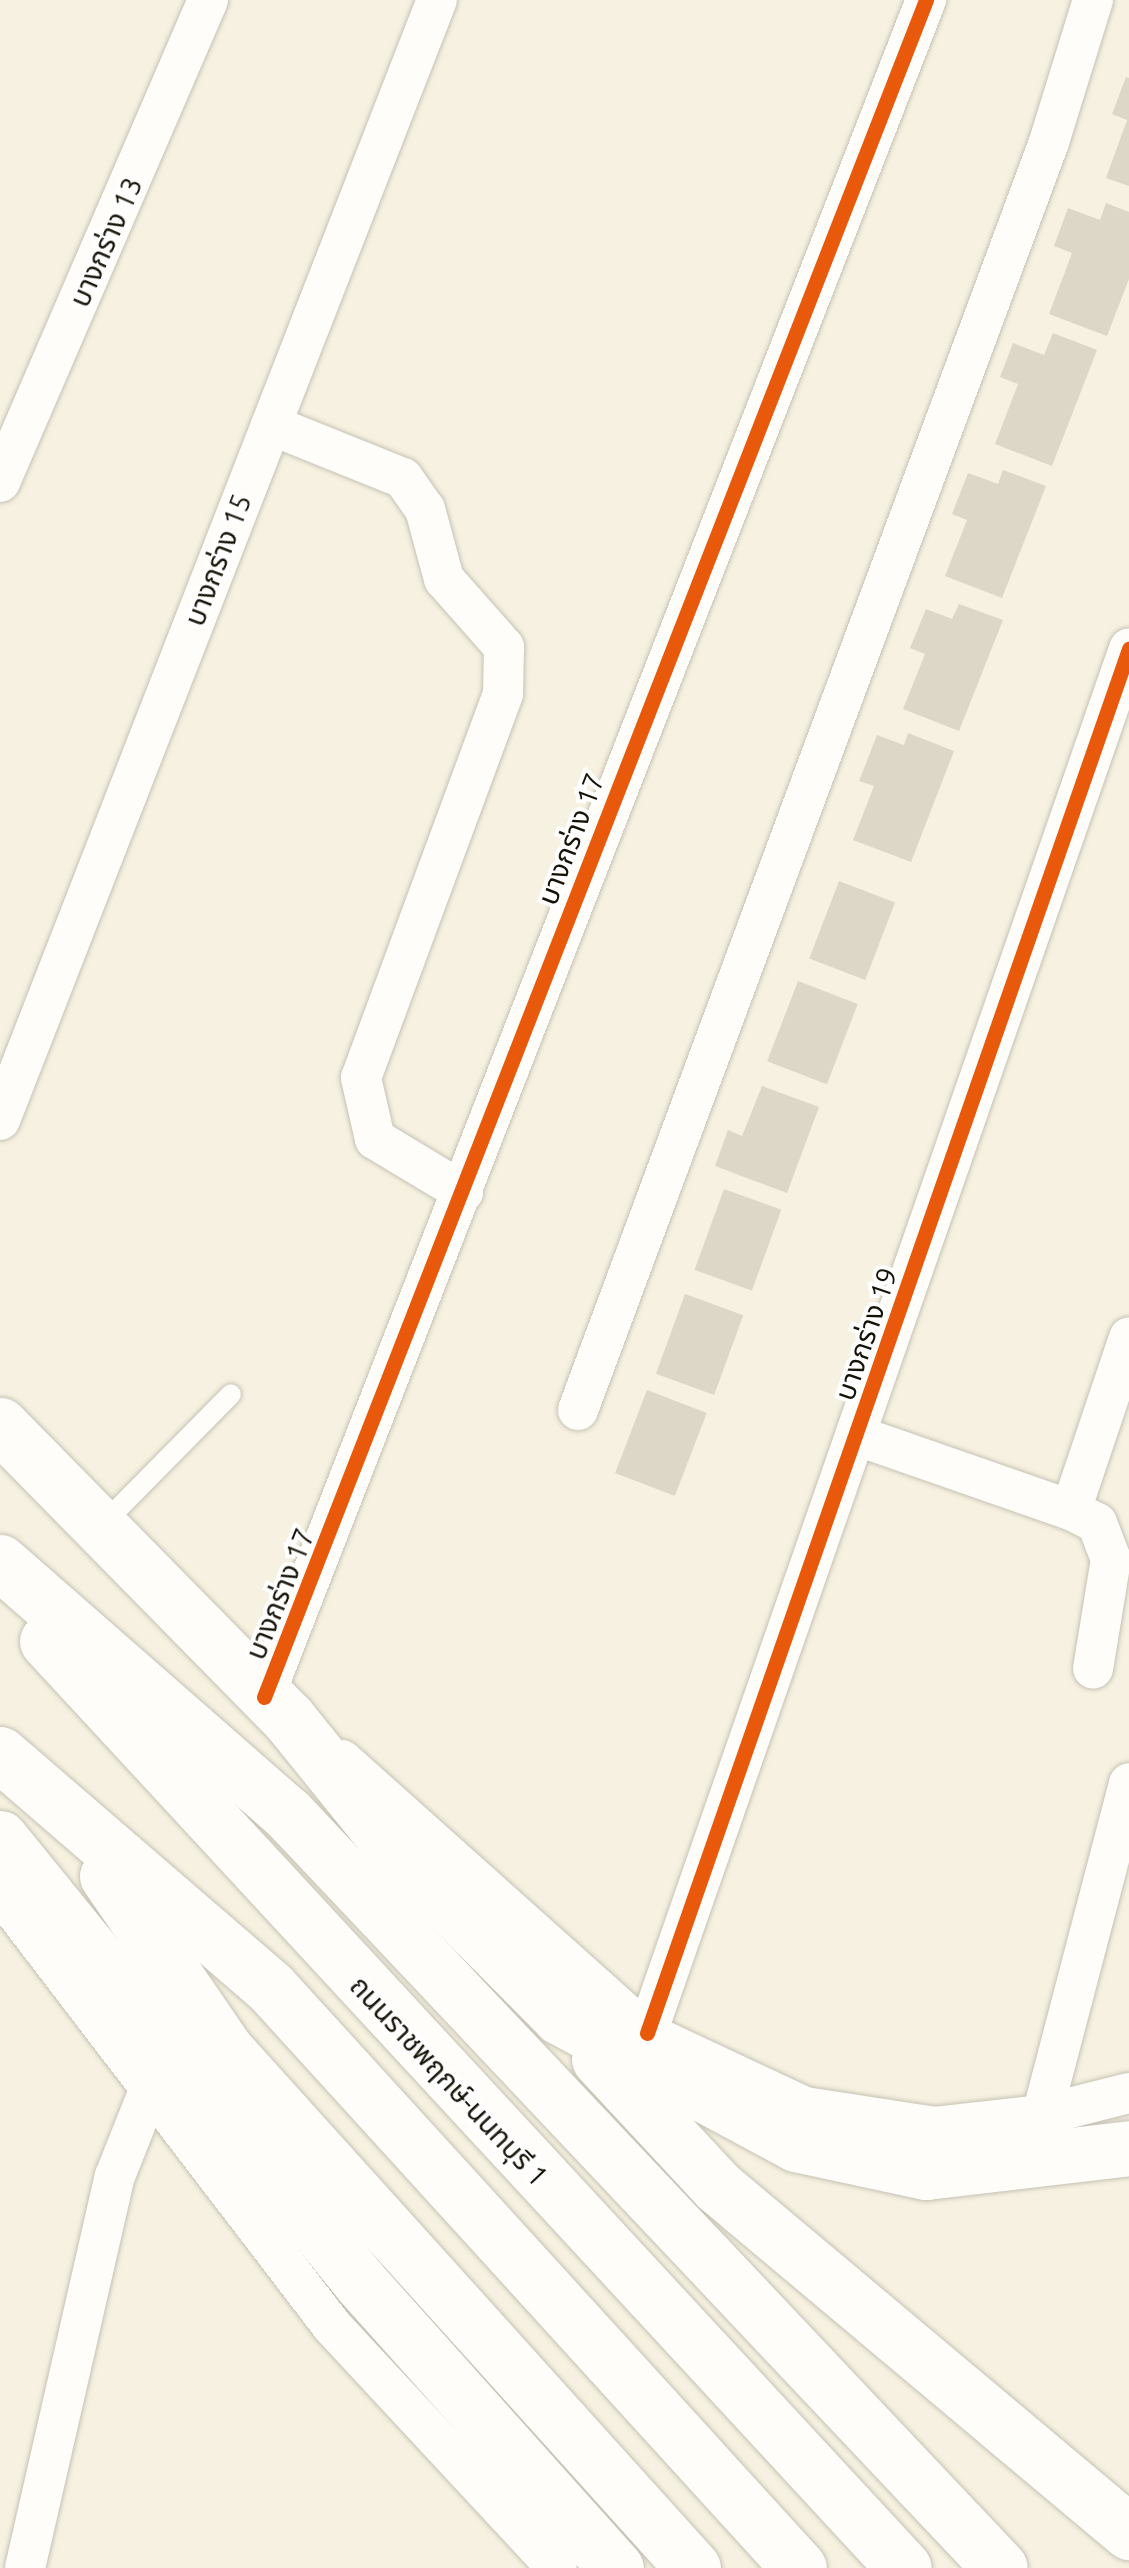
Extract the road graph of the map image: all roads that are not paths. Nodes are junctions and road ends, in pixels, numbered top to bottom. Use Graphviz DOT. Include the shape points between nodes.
graph roads {
  1 [pos="208,0"];
  2 [pos="437,0"];
  3 [pos="926,0"];
  4 [pos="1093,0"];
  5 [pos="271,424"];
  6 [pos="0,482"];
  7 [pos="1129,649"];
  8 [pos="0,1120"];
  9 [pos="463,1192"];
  10 [pos="1129,1338"];
  11 [pos="231,1394"];
  12 [pos="578,1410"];
  13 [pos="0,1426"];
  14 [pos="858,1436"];
  15 [pos="1072,1510"];
  16 [pos="100,1527"];
  17 [pos="0,1562"];
  18 [pos="0,1589"];
  19 [pos="1092,1669"];
  20 [pos="276,1707"];
  21 [pos="0,1754"];
  22 [pos="1129,1782"];
  23 [pos="71,1824"];
  24 [pos="0,1838"];
  25 [pos="0,1892"];
  26 [pos="560,2016"];
  27 [pos="647,2033"];
  28 [pos="148,2092"];
  29 [pos="1129,2093"];
  30 [pos="1042,2115"];
  31 [pos="1129,2148"];
  32 [pos="1129,2532"];
  33 [pos="25,2568"];
  34 [pos="557,2568"];
  35 [pos="616,2568"];
  36 [pos="693,2568"];
  37 [pos="799,2568"];
  38 [pos="904,2568"];
  39 [pos="1000,2568"];
  1 -- 6 [label="street, บางกร่าง 13"];
  2 -- 5 [label="street, บางกร่าง 15"];
  3 -- 9 [label="street, บางกร่าง 17"];
  4 -- 12 [label="street" via="1042,160"];
  5 -- 8 [label="street, บางกร่าง 15"];
  5 -- 9 [label="street" via="403,478 425,509 444,579 509,664 361,1078 375,1139"];
  7 -- 14 [label="street, บางกร่าง 19"];
  9 -- 20 [label="street, บางกร่าง 17"];
  10 -- 15 [label="street"];
  11 -- 16 [label="lane"];
  13 -- 16 [label="main road"];
  14 -- 15 [label="street"];
  14 -- 27 [label="street, บางกร่าง 19"];
  15 -- 19 [label="street" via="1097,1524 1111,1559"];
  16 -- 20 [label="main road"];
  17 -- 39 [label="main road" via="287,1813 670,2210"];
  18 -- 38 [label="main road, ถนนราชพฤกษ์-นนทบุรี 1"];
  20 -- 26 [label="main road" via="396,1853"];
  20 -- 27 [label="street" via="420,1822"];
  21 -- 23 [label="main road"];
  22 -- 30 [label="street"];
  23 -- 36 [label="main road" via="227,2051"];
  23 -- 37 [label="main road" via="271,1988"];
  24 -- 35 [label="main road" via="360,2282"];
  25 -- 28 [label="street"];
  26 -- 31 [label="main road" via="796,2144 926,2172"];
  26 -- 32 [label="main road" via="718,2187"];
  27 -- 30 [label="street" via="806,2107 934,2126"];
  28 -- 33 [label="street" via="116,2176"];
  28 -- 34 [label="street" via="332,2326"];
  29 -- 30 [label="street"];
}
